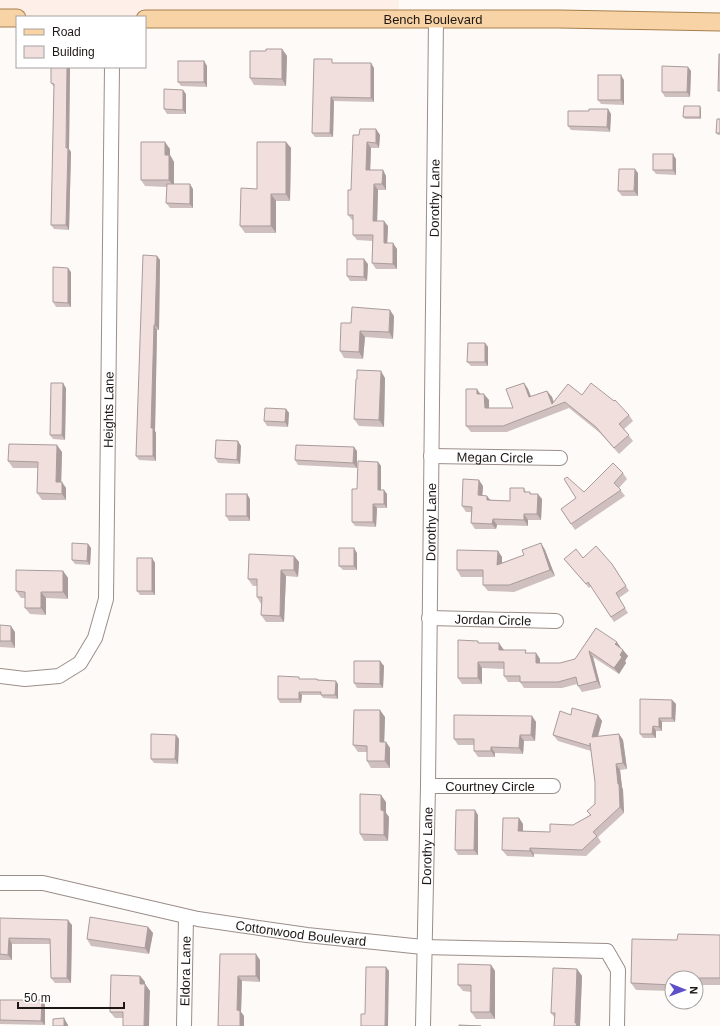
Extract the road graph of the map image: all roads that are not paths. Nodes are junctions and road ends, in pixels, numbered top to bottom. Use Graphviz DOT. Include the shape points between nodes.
graph roads {
  1 [pos="0,18"];
  2 [pos="16,18"];
  3 [pos="146,19"];
  4 [pos="436,19"];
  5 [pos="720,22"];
  6 [pos="112,68"];
  7 [pos="431,456"];
  8 [pos="560,458"];
  9 [pos="429,618"];
  10 [pos="556,621"];
  11 [pos="0,676"];
  12 [pos="428,786"];
  13 [pos="552,786"];
  14 [pos="0,883"];
  15 [pos="186,917"];
  16 [pos="423,947"];
  17 [pos="184,1026"];
  18 [pos="423,1026"];
  19 [pos="616,1026"];
  1 -- 2 [label="main road"];
  3 -- 4 [label="main road, Bench Boulevard"];
  4 -- 5 [label="main road, Bench Boulevard"];
  4 -- 7 [label="street, Dorothy Lane"];
  6 -- 11 [label="street, Heights Lane" via="106,599 95,638 80,663 58,676 25,679"];
  7 -- 8 [label="street, Megan Circle"];
  7 -- 9 [label="street, Dorothy Lane"];
  9 -- 10 [label="street, Jordan Circle"];
  9 -- 12 [label="street, Dorothy Lane"];
  12 -- 13 [label="street, Courtney Circle"];
  12 -- 16 [label="street, Dorothy Lane"];
  14 -- 15 [label="street, Cottonwood Boulevard" via="43,883"];
  15 -- 16 [label="street, Cottonwood Boulevard" via="307,935"];
  15 -- 17 [label="street, Eldora Lane"];
  16 -- 18 [label="street, Dorothy Lane"];
  16 -- 19 [label="street, Cottonwood Boulevard" via="607,951 618,970"];
}
